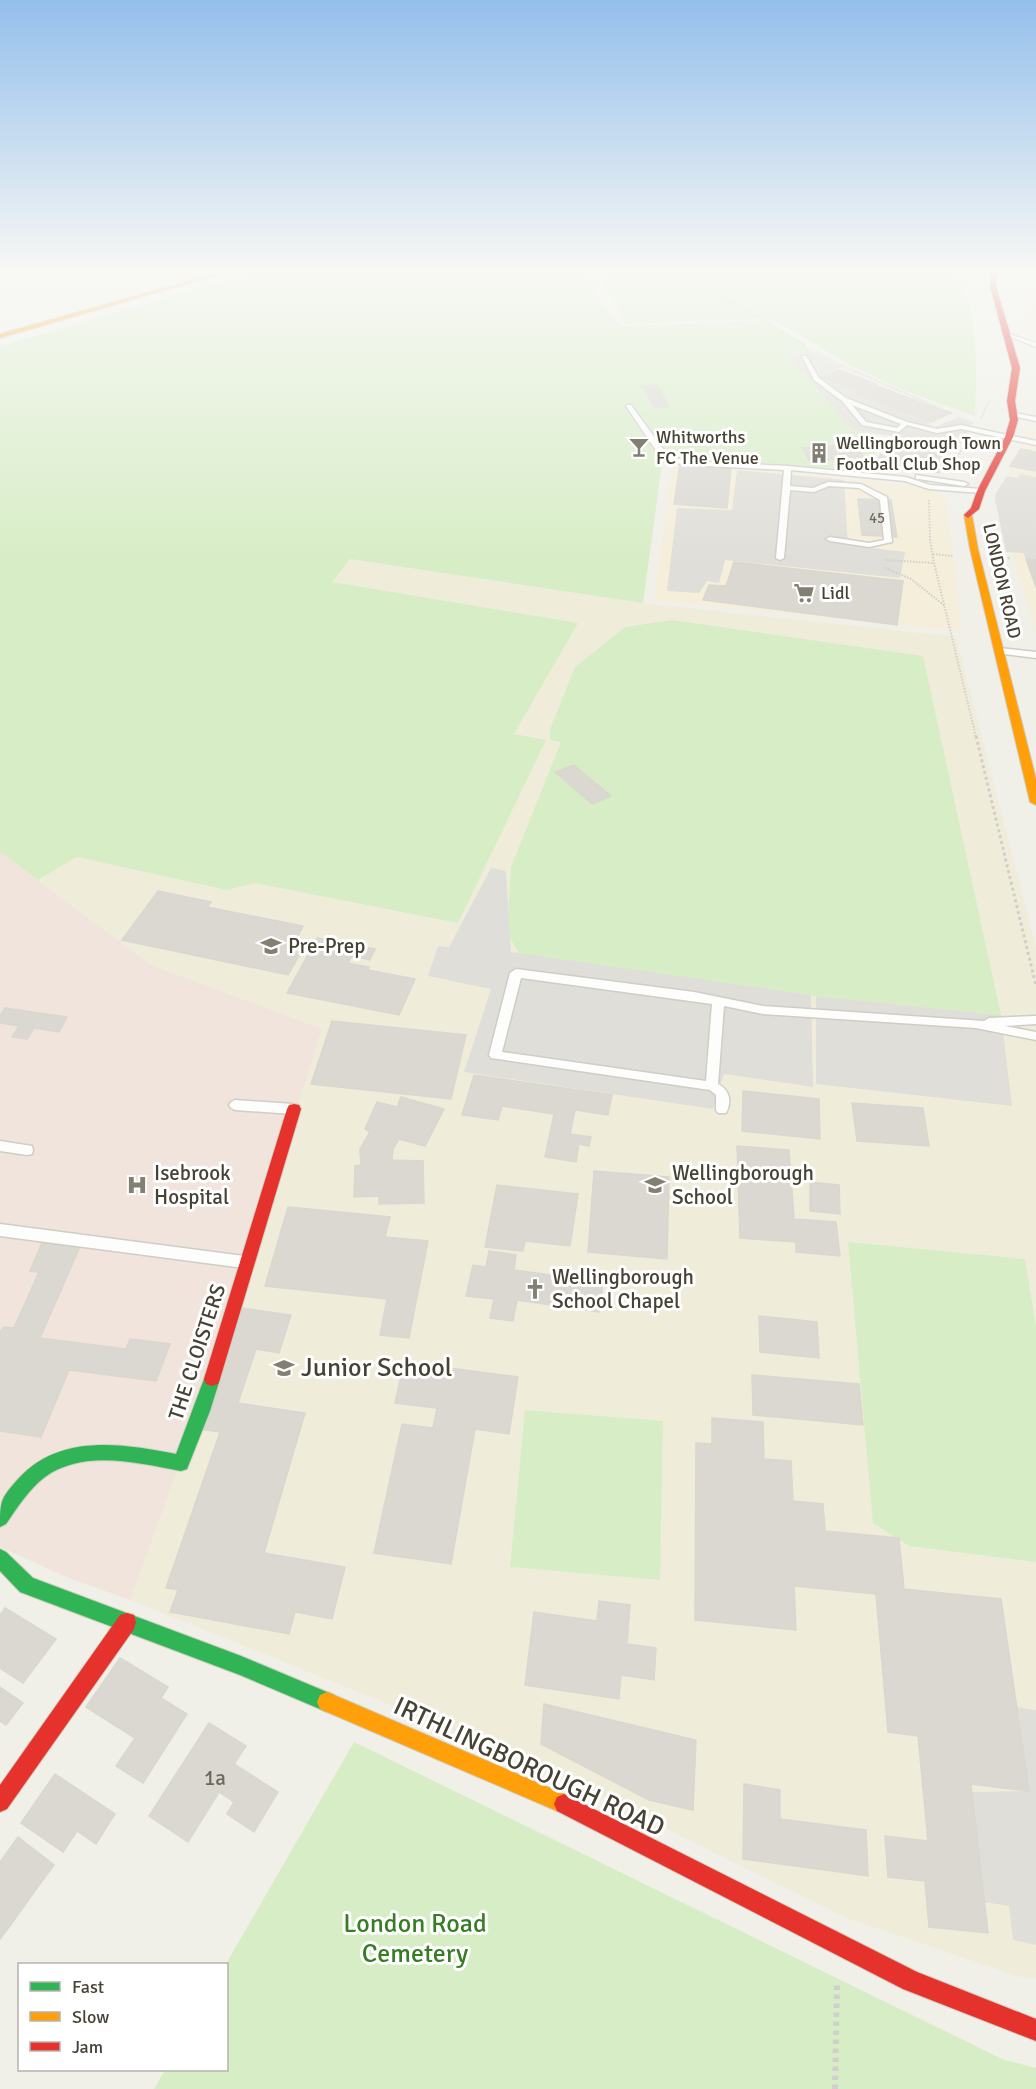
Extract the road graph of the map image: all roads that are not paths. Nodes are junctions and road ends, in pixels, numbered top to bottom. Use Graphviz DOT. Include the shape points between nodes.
graph roads {
  1 [pos="811,369"];
  2 [pos="1016,369"];
  3 [pos="844,399"];
  4 [pos="1011,401"];
  5 [pos="629,406"];
  6 [pos="1015,415"];
  7 [pos="1036,418"];
  8 [pos="905,423"];
  9 [pos="992,429"];
  10 [pos="1009,437"];
  11 [pos="1036,443"];
  12 [pos="789,468"];
  13 [pos="965,482"];
  14 [pos="787,488"];
  15 [pos="981,491"];
  16 [pos="968,514"];
  17 [pos="830,539"];
  18 [pos="780,558"];
  19 [pos="999,651"];
  20 [pos="1036,655"];
  21 [pos="1036,801"];
  22 [pos="718,1002"];
  23 [pos="1036,1020"];
  24 [pos="976,1024"];
  25 [pos="1036,1036"];
  26 [pos="712,1086"];
  27 [pos="234,1105"];
  28 [pos="294,1109"];
  29 [pos="722,1110"];
  30 [pos="0,1146"];
  31 [pos="27,1150"];
  32 [pos="0,1230"];
  33 [pos="248,1262"];
  34 [pos="0,1518"];
  35 [pos="0,1558"];
  36 [pos="127,1622"];
  37 [pos="0,1802"];
  38 [pos="1036,2030"];
  1 -- 3 [label="lane" via="816,379"];
  2 -- 4 [label="main road"];
  3 -- 8 [label="lane"];
  3 -- 8 [label="lane" via="864,424 899,430"];
  4 -- 6 [label="main road"];
  4 -- 9 [label="main road"];
  5 -- 12 [label="lane" via="666,459"];
  6 -- 7 [label="lane"];
  6 -- 10 [label="main road, LONDON ROAD"];
  8 -- 9 [label="lane" via="936,430"];
  9 -- 10 [label="lane"];
  10 -- 11 [label="lane"];
  10 -- 15 [label="main road, LONDON ROAD"];
  12 -- 13 [label="lane" via="906,479 923,486"];
  12 -- 14 [label="lane"];
  13 -- 15 [label="lane"];
  13 -- 16 [label="main road" via="958,506"];
  14 -- 17 [label="lane" via="861,486 884,499 888,542 869,545"];
  14 -- 18 [label="lane"];
  15 -- 16 [label="main road, LONDON ROAD" via="975,508"];
  16 -- 19 [label="main road, LONDON ROAD"];
  19 -- 20 [label="lane"];
  19 -- 21 [label="main road, LONDON ROAD"];
  22 -- 24 [label="lane" via="763,1010"];
  22 -- 26 [label="lane"];
  22 -- 26 [label="lane" via="516,973 495,1055"];
  23 -- 24 [label="lane"];
  24 -- 25 [label="lane"];
  26 -- 29 [label="lane" via="724,1096"];
  27 -- 28 [label="lane, THE CLOISTERS"];
  28 -- 33 [label="main road, THE CLOISTERS"];
  30 -- 31 [label="lane"];
  32 -- 33 [label="lane"];
  33 -- 34 [label="main road, THE CLOISTERS" via="202,1411 181,1463 106,1450 76,1453 52,1463 28,1480"];
  35 -- 36 [label="main road, IRTHLINGBOROUGH ROAD" via="27,1585"];
  36 -- 37 [label="main road"];
  36 -- 38 [label="main road, IRTHLINGBOROUGH ROAD" via="551,1797 911,1981"];
}
